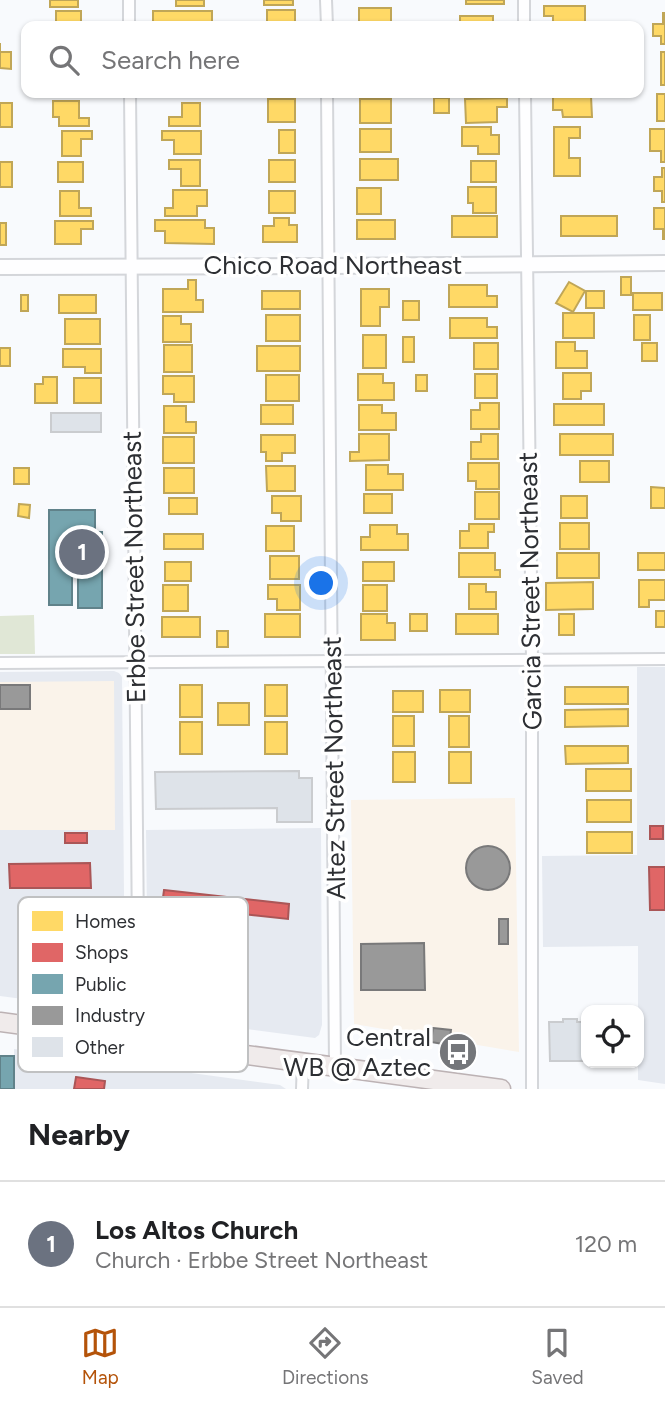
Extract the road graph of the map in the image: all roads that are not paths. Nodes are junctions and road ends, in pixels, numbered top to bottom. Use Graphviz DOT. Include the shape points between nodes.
graph roads {
  1 [pos="129,0"];
  2 [pos="326,0"];
  3 [pos="524,0"];
  4 [pos="130,21"];
  5 [pos="327,21"];
  6 [pos="524,21"];
  7 [pos="130,98"];
  8 [pos="327,98"];
  9 [pos="525,98"];
  10 [pos="665,263"];
  11 [pos="527,264"];
  12 [pos="131,266"];
  13 [pos="328,266"];
  14 [pos="0,267"];
  15 [pos="665,659"];
  16 [pos="532,661"];
  17 [pos="332,662"];
  18 [pos="0,663"];
  19 [pos="135,663"];
  20 [pos="137,897"];
  21 [pos="0,1022"];
  22 [pos="18,1025"];
  23 [pos="248,1055"];
  24 [pos="303,1062"];
  25 [pos="335,1066"];
  26 [pos="302,1089"];
  27 [pos="501,1089"];
  28 [pos="533,1089"];
  1 -- 4 [label="street"];
  2 -- 5 [label="street"];
  3 -- 6 [label="street"];
  7 -- 12 [label="street, Erbbe Street Northeast"];
  8 -- 13 [label="street, Altez Street Northeast"];
  9 -- 11 [label="street, Garcia Street Northeast"];
  10 -- 11 [label="street, Chico Road Northeast"];
  11 -- 13 [label="street, Chico Road Northeast"];
  11 -- 16 [label="street, Garcia Street Northeast"];
  12 -- 13 [label="street, Chico Road Northeast"];
  12 -- 14 [label="street, Chico Road Northeast"];
  12 -- 19 [label="street, Erbbe Street Northeast"];
  13 -- 17 [label="street, Altez Street Northeast"];
  15 -- 16 [label="street"];
  16 -- 17 [label="street"];
  16 -- 28 [label="street, Garcia Street Northeast"];
  17 -- 19 [label="street"];
  17 -- 25 [label="street, Altez Street Northeast"];
  18 -- 19 [label="street"];
  19 -- 20 [label="street, Erbbe Street Northeast"];
  21 -- 22 [label="main road"];
  23 -- 24 [label="main road"];
  24 -- 25 [label="main road"];
  24 -- 26 [label="street"];
  25 -- 27 [label="main road"];
}
